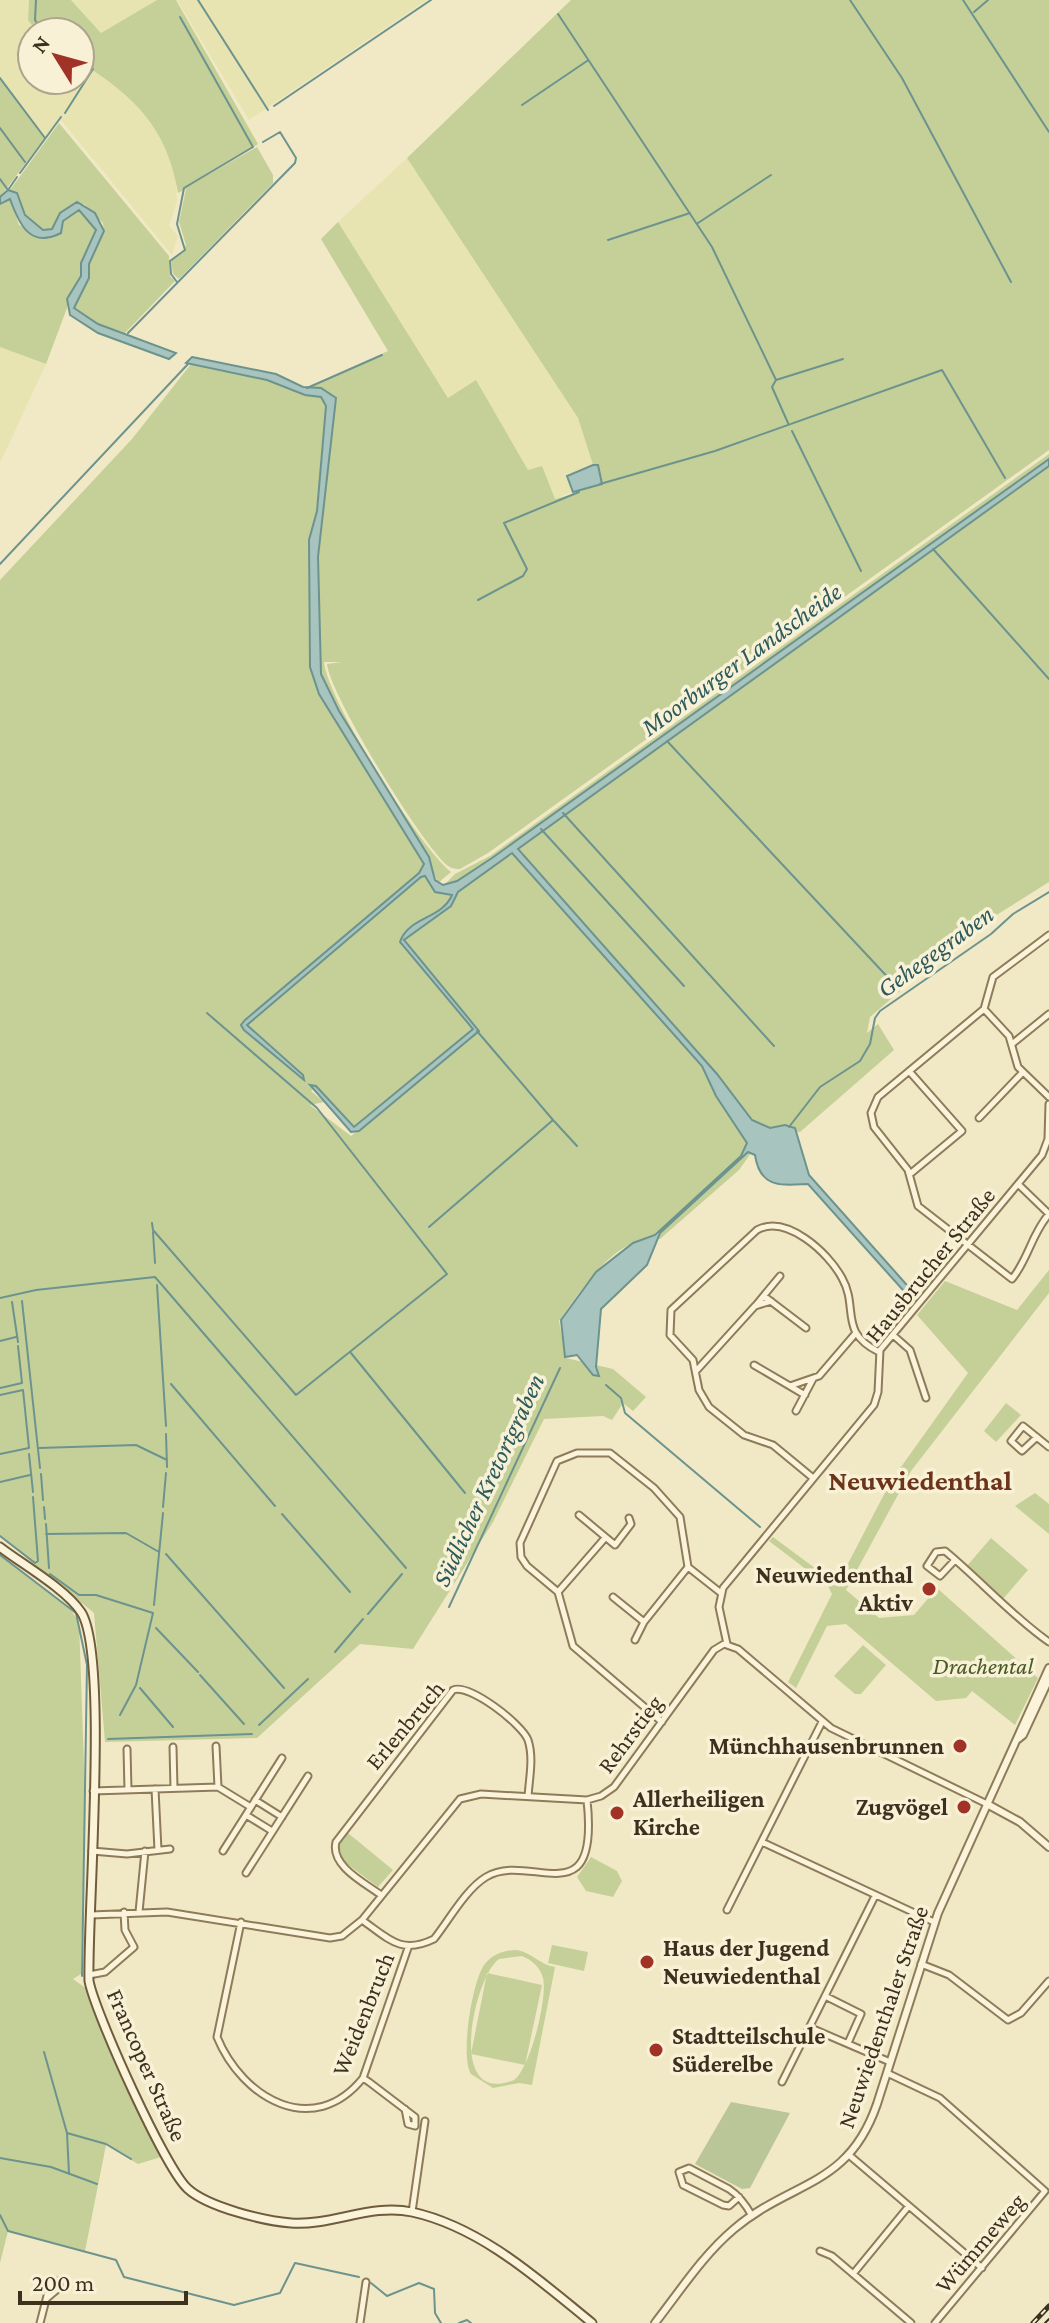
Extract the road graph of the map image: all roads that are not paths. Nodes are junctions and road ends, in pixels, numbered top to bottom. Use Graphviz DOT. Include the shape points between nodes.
graph roads {
  1 [pos="1049,935"];
  2 [pos="984,1009"];
  3 [pos="1049,1014"];
  4 [pos="1012,1044"];
  5 [pos="909,1071"];
  6 [pos="1023,1072"];
  7 [pos="1049,1097"];
  8 [pos="1049,1104"];
  9 [pos="979,1118"];
  10 [pos="910,1174"];
  11 [pos="1018,1184"];
  12 [pos="1049,1214"];
  13 [pos="966,1246"];
  14 [pos="780,1276"];
  15 [pos="764,1296"];
  16 [pos="771,1301"];
  17 [pos="755,1306"];
  18 [pos="806,1328"];
  19 [pos="855,1334"];
  20 [pos="893,1335"];
  21 [pos="879,1352"];
  22 [pos="754,1365"];
  23 [pos="696,1371"];
  24 [pos="813,1379"];
  25 [pos="790,1386"];
  26 [pos="805,1395"];
  27 [pos="926,1398"];
  28 [pos="796,1411"];
  29 [pos="1037,1437"];
  30 [pos="1049,1447"];
  31 [pos="813,1478"];
  32 [pos="579,1515"];
  33 [pos="629,1518"];
  34 [pos="605,1538"];
  35 [pos="0,1547"];
  36 [pos="955,1560"];
  37 [pos="688,1567"];
  38 [pos="558,1592"];
  39 [pos="721,1593"];
  40 [pos="613,1597"];
  41 [pos="644,1622"];
  42 [pos="635,1640"];
  43 [pos="1049,1642"];
  44 [pos="727,1644"];
  45 [pos="1049,1668"];
  46 [pos="1047,1681"];
  47 [pos="662,1722"];
  48 [pos="823,1722"];
  49 [pos="216,1746"];
  50 [pos="173,1747"];
  51 [pos="127,1749"];
  52 [pos="282,1758"];
  53 [pos="308,1776"];
  54 [pos="218,1787"];
  55 [pos="174,1788"];
  56 [pos="155,1789"];
  57 [pos="128,1790"];
  58 [pos="92,1791"];
  59 [pos="528,1797"];
  60 [pos="255,1800"];
  61 [pos="587,1800"];
  62 [pos="987,1804"];
  63 [pos="249,1806"];
  64 [pos="246,1815"];
  65 [pos="282,1817"];
  66 [pos="273,1832"];
  67 [pos="762,1842"];
  68 [pos="1049,1847"];
  69 [pos="170,1849"];
  70 [pos="158,1850"];
  71 [pos="91,1851"];
  72 [pos="145,1851"];
  73 [pos="223,1851"];
  74 [pos="246,1873"];
  75 [pos="381,1895"];
  76 [pos="875,1896"];
  77 [pos="727,1910"];
  78 [pos="124,1912"];
  79 [pos="139,1912"];
  80 [pos="90,1915"];
  81 [pos="362,1920"];
  82 [pos="241,1922"];
  83 [pos="934,1922"];
  84 [pos="408,1948"];
  85 [pos="921,1964"];
  86 [pos="89,1975"];
  87 [pos="1049,1981"];
  88 [pos="827,1997"];
  89 [pos="811,2028"];
  90 [pos="848,2043"];
  91 [pos="890,2062"];
  92 [pos="887,2073"];
  93 [pos="363,2078"];
  94 [pos="782,2082"];
  95 [pos="405,2109"];
  96 [pos="425,2121"];
  97 [pos="849,2155"];
  98 [pos="739,2197"];
  99 [pos="908,2207"];
  100 [pos="412,2212"];
  101 [pos="752,2216"];
  102 [pos="820,2251"];
  103 [pos="982,2268"];
  104 [pos="853,2274"];
  105 [pos="366,2282"];
  106 [pos="47,2298"];
  107 [pos="40,2323"];
  108 [pos="360,2323"];
  109 [pos="592,2323"];
  110 [pos="655,2323"];
  111 [pos="911,2323"];
  112 [pos="935,2323"];
  1 -- 2 [label="street" via="993,977"];
  2 -- 4 [label="street"];
  2 -- 5 [label="street"];
  3 -- 4 [label="street"];
  4 -- 6 [label="street"];
  5 -- 10 [label="street" via="878,1097 871,1113 875,1130"];
  5 -- 10 [label="street" via="962,1131"];
  6 -- 7 [label="street"];
  6 -- 9 [label="street"];
  8 -- 11 [label="street, Hausbrucher Straße" via="1046,1148"];
  10 -- 13 [label="street" via="918,1206"];
  11 -- 12 [label="street"];
  11 -- 13 [label="street, Hausbrucher Straße"];
  12 -- 13 [label="street" via="1032,1236 1028,1259 1012,1279"];
  13 -- 20 [label="street, Hausbrucher Straße"];
  14 -- 15 [label="street"];
  15 -- 16 [label="street"];
  15 -- 17 [label="street"];
  16 -- 17 [label="street"];
  16 -- 18 [label="street"];
  17 -- 23 [label="street"];
  19 -- 21 [label="street"];
  19 -- 23 [label="street" via="840,1275 790,1229 769,1224 671,1310 670,1335"];
  19 -- 24 [label="street"];
  20 -- 21 [label="street, Hausbrucher Straße"];
  20 -- 27 [label="street" via="910,1350"];
  21 -- 31 [label="street, Hausbrucher Straße" via="875,1402"];
  22 -- 25 [label="street"];
  23 -- 31 [label="street" via="700,1394 712,1409 744,1435 773,1445"];
  24 -- 25 [label="street"];
  24 -- 26 [label="street"];
  25 -- 26 [label="street"];
  26 -- 28 [label="street"];
  29 -- 29 [label="street" via="1022,1451 1011,1441 1023,1426"];
  29 -- 30 [label="street"];
  31 -- 39 [label="street, Hausbrucher Straße"];
  32 -- 34 [label="street"];
  33 -- 34 [label="street" via="631,1524 615,1545"];
  34 -- 38 [label="street"];
  35 -- 58 [label="main road, Francoper Straße" via="73,1603 84,1618 92,1666"];
  36 -- 36 [label="street" via="941,1550 927,1566 940,1576"];
  36 -- 43 [label="street"];
  37 -- 38 [label="street" via="680,1517 669,1502 610,1453 577,1453 557,1461 520,1543 527,1566"];
  37 -- 39 [label="street"];
  37 -- 41 [label="street"];
  38 -- 47 [label="street" via="573,1646"];
  39 -- 44 [label="street"];
  40 -- 41 [label="street"];
  41 -- 42 [label="street"];
  44 -- 47 [label="street, Rehrstieg" via="714,1650"];
  44 -- 48 [label="street"];
  45 -- 46 [label="street, Neuwiedenthaler Straße"];
  46 -- 62 [label="street, Neuwiedenthaler Straße"];
  47 -- 61 [label="street, Rehrstieg" via="614,1787"];
  48 -- 62 [label="street"];
  48 -- 67 [label="street"];
  49 -- 54 [label="street"];
  50 -- 55 [label="street"];
  51 -- 57 [label="street"];
  52 -- 60 [label="street"];
  53 -- 65 [label="street"];
  54 -- 55 [label="street"];
  54 -- 63 [label="street"];
  55 -- 56 [label="street"];
  56 -- 57 [label="street"];
  56 -- 70 [label="street"];
  57 -- 58 [label="street"];
  58 -- 71 [label="main road, Francoper Straße"];
  59 -- 61 [label="street, Rehrstieg"];
  59 -- 75 [label="street, Rehrstieg" via="481,1794 460,1799"];
  59 -- 75 [label="street, Erlenbruch" via="530,1757 523,1732 467,1688 453,1690 336,1842 339,1862"];
  60 -- 63 [label="street"];
  60 -- 65 [label="street"];
  61 -- 84 [label="street" via="587,1848 569,1871 498,1871 485,1877 434,1939"];
  62 -- 68 [label="street" via="1020,1822"];
  62 -- 83 [label="street, Neuwiedenthaler Straße"];
  63 -- 64 [label="street"];
  64 -- 66 [label="street"];
  64 -- 73 [label="street"];
  65 -- 66 [label="street"];
  66 -- 74 [label="street"];
  67 -- 76 [label="street"];
  67 -- 77 [label="street"];
  69 -- 70 [label="street"];
  70 -- 72 [label="street"];
  71 -- 72 [label="street"];
  71 -- 80 [label="main road, Francoper Straße"];
  72 -- 79 [label="street"];
  75 -- 81 [label="street, Rehrstieg"];
  76 -- 83 [label="street"];
  76 -- 88 [label="street"];
  78 -- 79 [label="street, Rehrstieg"];
  78 -- 80 [label="street, Rehrstieg"];
  78 -- 86 [label="street" via="134,1947 105,1972"];
  79 -- 82 [label="street, Rehrstieg"];
  80 -- 86 [label="main road, Francoper Straße"];
  81 -- 82 [label="street, Rehrstieg" via="342,1936 330,1938"];
  81 -- 84 [label="street"];
  82 -- 93 [label="street, Weidenbruch" via="217,2026 224,2053 261,2094 303,2109 337,2102"];
  83 -- 85 [label="street, Neuwiedenthaler Straße"];
  84 -- 93 [label="street, Weidenbruch"];
  85 -- 87 [label="street" via="949,1975 1008,2020"];
  85 -- 91 [label="street, Neuwiedenthaler Straße"];
  86 -- 100 [label="main road, Francoper Straße" via="100,2020 175,2173 191,2191 255,2216 291,2223 387,2210"];
  88 -- 89 [label="street"];
  88 -- 90 [label="street" via="861,2014"];
  89 -- 90 [label="street"];
  89 -- 94 [label="street"];
  90 -- 91 [label="street"];
  91 -- 92 [label="street, Neuwiedenthaler Straße"];
  92 -- 97 [label="street, Neuwiedenthaler Straße" via="871,2120"];
  92 -- 103 [label="street, Wümmeweg" via="931,2092 1043,2186 1042,2199"];
  93 -- 95 [label="street"];
  96 -- 100 [label="street"];
  97 -- 99 [label="street"];
  97 -- 101 [label="street, Neuwiedenthaler Straße" via="814,2183"];
  98 -- 98 [label="street" via="689,2168 679,2172 681,2183 723,2205"];
  98 -- 101 [label="street"];
  99 -- 103 [label="street"];
  99 -- 104 [label="street"];
  100 -- 109 [label="main road, Francoper Straße" via="514,2261"];
  101 -- 110 [label="street, Neuwiedenthaler Straße" via="717,2244"];
  102 -- 104 [label="street"];
  103 -- 112 [label="street, Wümmeweg"];
  104 -- 111 [label="street"];
  105 -- 108 [label="street"];
  106 -- 107 [label="street"];
}
